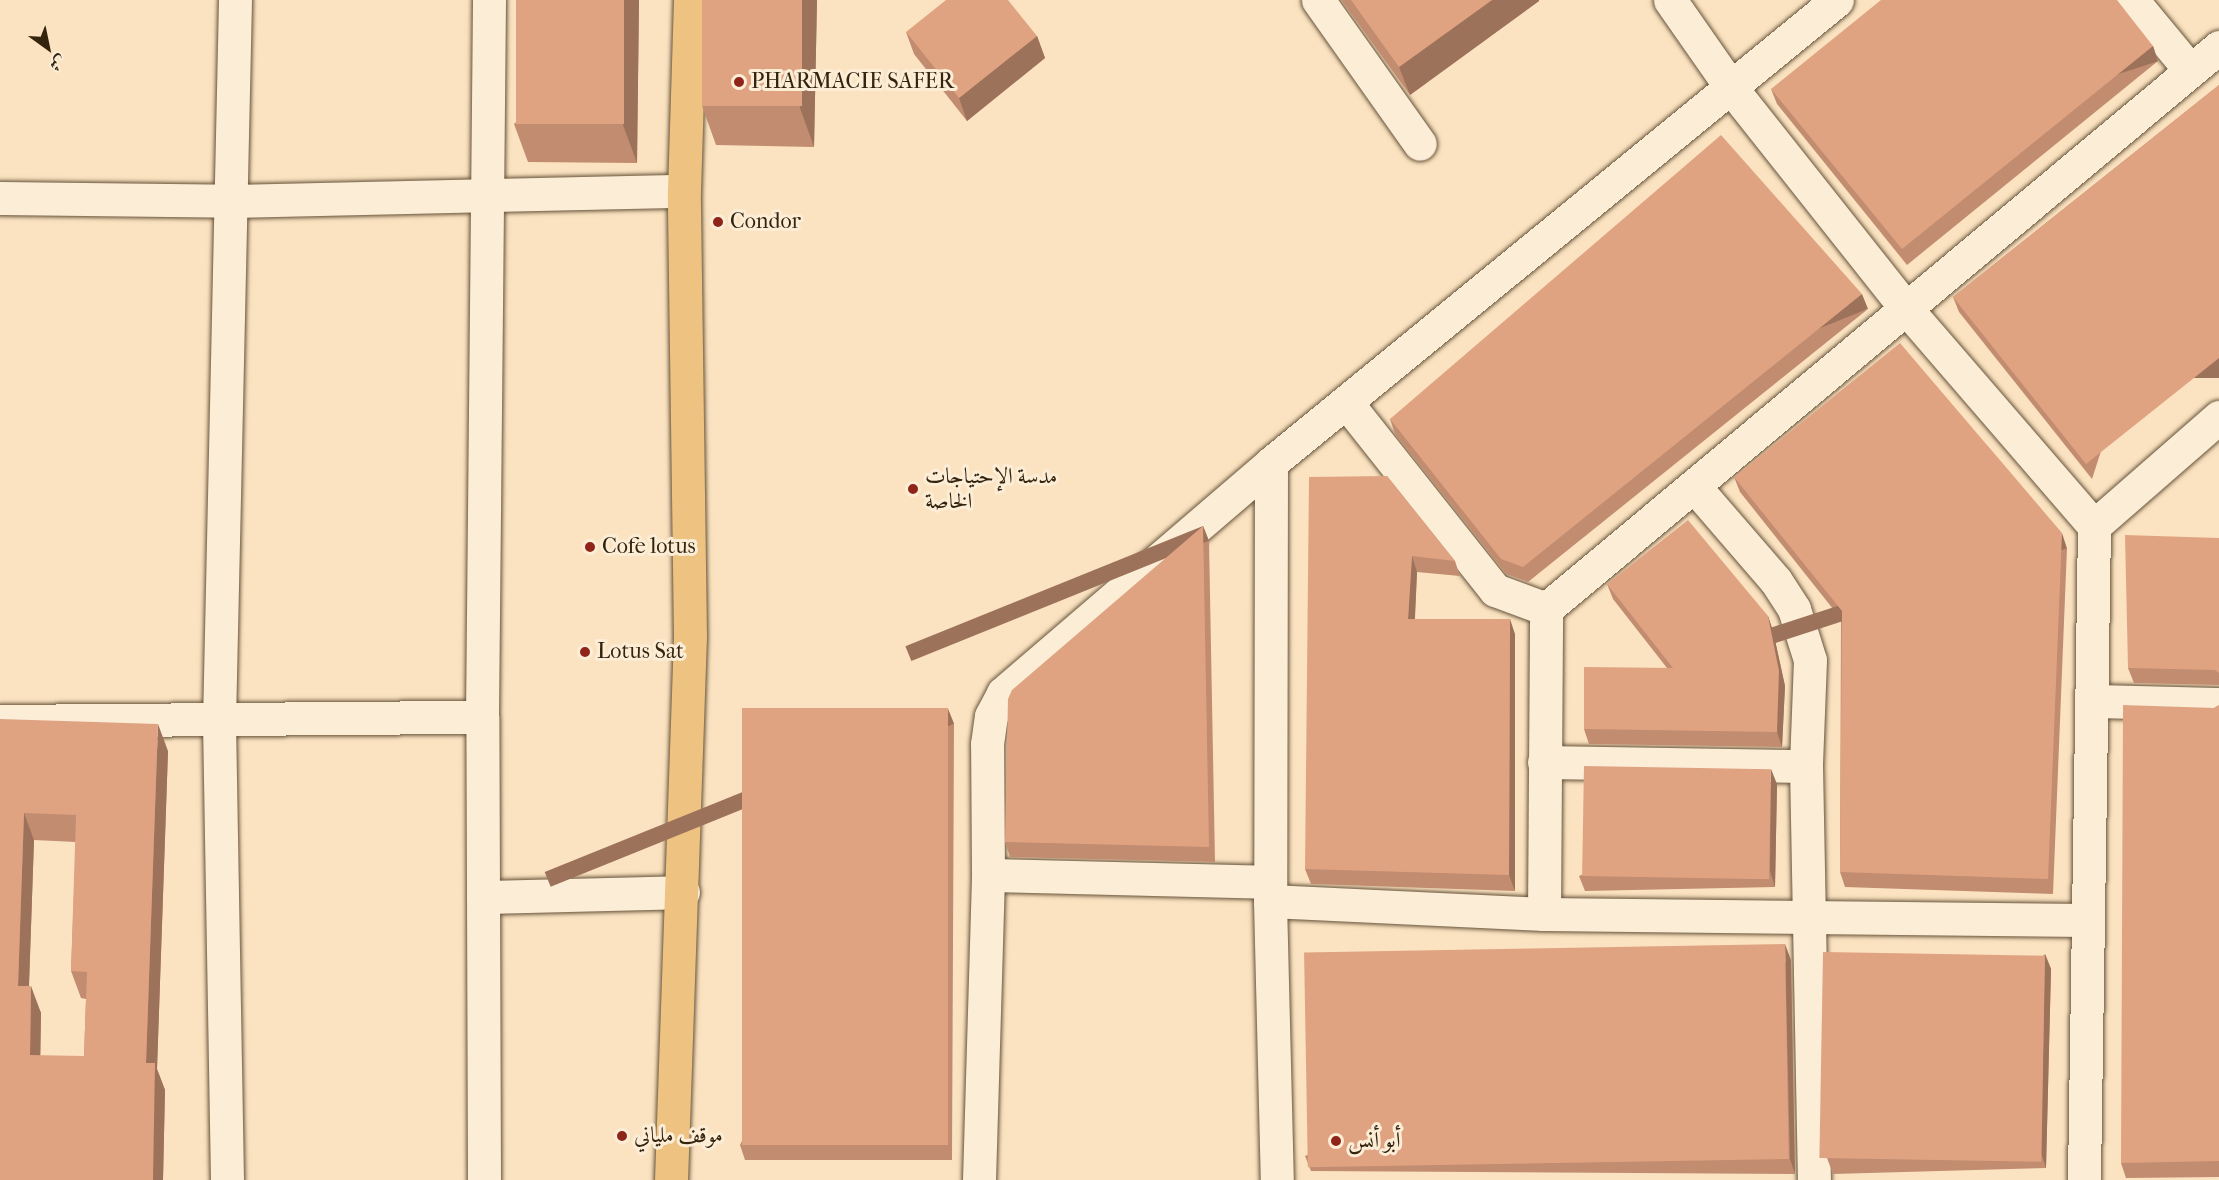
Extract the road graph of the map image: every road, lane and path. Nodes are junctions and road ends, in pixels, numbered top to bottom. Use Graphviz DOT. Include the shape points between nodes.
graph roads {
  1 [pos="235,0"];
  2 [pos="489,0"];
  3 [pos="690,0"];
  4 [pos="1318,0"];
  5 [pos="1670,0"];
  6 [pos="1837,0"];
  7 [pos="2132,0"];
  8 [pos="2219,47"];
  9 [pos="2190,70"];
  10 [pos="1732,89"];
  11 [pos="1420,144"];
  12 [pos="684,191"];
  13 [pos="487,197"];
  14 [pos="0,198"];
  15 [pos="232,201"];
  16 [pos="1904,306"];
  17 [pos="1346,402"];
  18 [pos="2219,417"];
  19 [pos="1271,463"];
  20 [pos="1694,486"];
  21 [pos="2094,526"];
  22 [pos="1546,609"];
  23 [pos="2093,702"];
  24 [pos="2219,704"];
  25 [pos="482,717"];
  26 [pos="0,721"];
  27 [pos="219,722"];
  28 [pos="1544,762"];
  29 [pos="1806,766"];
  30 [pos="988,875"];
  31 [pos="683,892"];
  32 [pos="1270,892"];
  33 [pos="483,897"];
  34 [pos="1544,914"];
  35 [pos="1807,917"];
  36 [pos="2085,920"];
  37 [pos="227,1180"];
  38 [pos="484,1180"];
  39 [pos="671,1180"];
  40 [pos="979,1180"];
  41 [pos="1277,1180"];
  42 [pos="1814,1180"];
  43 [pos="2084,1180"];
  1 -- 15 [label="street"];
  2 -- 13 [label="street"];
  3 -- 12 [label="main road"];
  4 -- 11 [label="street"];
  5 -- 10 [label="street"];
  6 -- 10 [label="street"];
  7 -- 9 [label="street"];
  8 -- 9 [label="street"];
  9 -- 16 [label="street"];
  10 -- 16 [label="street"];
  10 -- 17 [label="street"];
  12 -- 13 [label="street"];
  12 -- 31 [label="main road" via="690,637"];
  13 -- 15 [label="street"];
  13 -- 25 [label="street"];
  14 -- 15 [label="street"];
  15 -- 27 [label="street"];
  16 -- 20 [label="street"];
  16 -- 21 [label="street"];
  17 -- 19 [label="street"];
  17 -- 22 [label="street" via="1495,590"];
  18 -- 21 [label="street"];
  19 -- 30 [label="street" via="1003,693 991,716 987,744"];
  19 -- 32 [label="street"];
  20 -- 22 [label="street"];
  20 -- 29 [label="street" via="1776,581 1794,609 1810,660"];
  21 -- 23 [label="street"];
  22 -- 28 [label="street"];
  23 -- 24 [label="street"];
  23 -- 36 [label="street"];
  25 -- 27 [label="street"];
  25 -- 33 [label="street"];
  26 -- 27 [label="street"];
  27 -- 37 [label="street"];
  28 -- 29 [label="street"];
  28 -- 34 [label="street"];
  29 -- 35 [label="street"];
  30 -- 32 [label="street"];
  30 -- 40 [label="street"];
  31 -- 33 [label="street"];
  31 -- 39 [label="main road"];
  32 -- 34 [label="street"];
  32 -- 41 [label="street"];
  33 -- 38 [label="street"];
  34 -- 35 [label="street"];
  35 -- 36 [label="street"];
  35 -- 42 [label="street"];
  36 -- 43 [label="street"];
}
